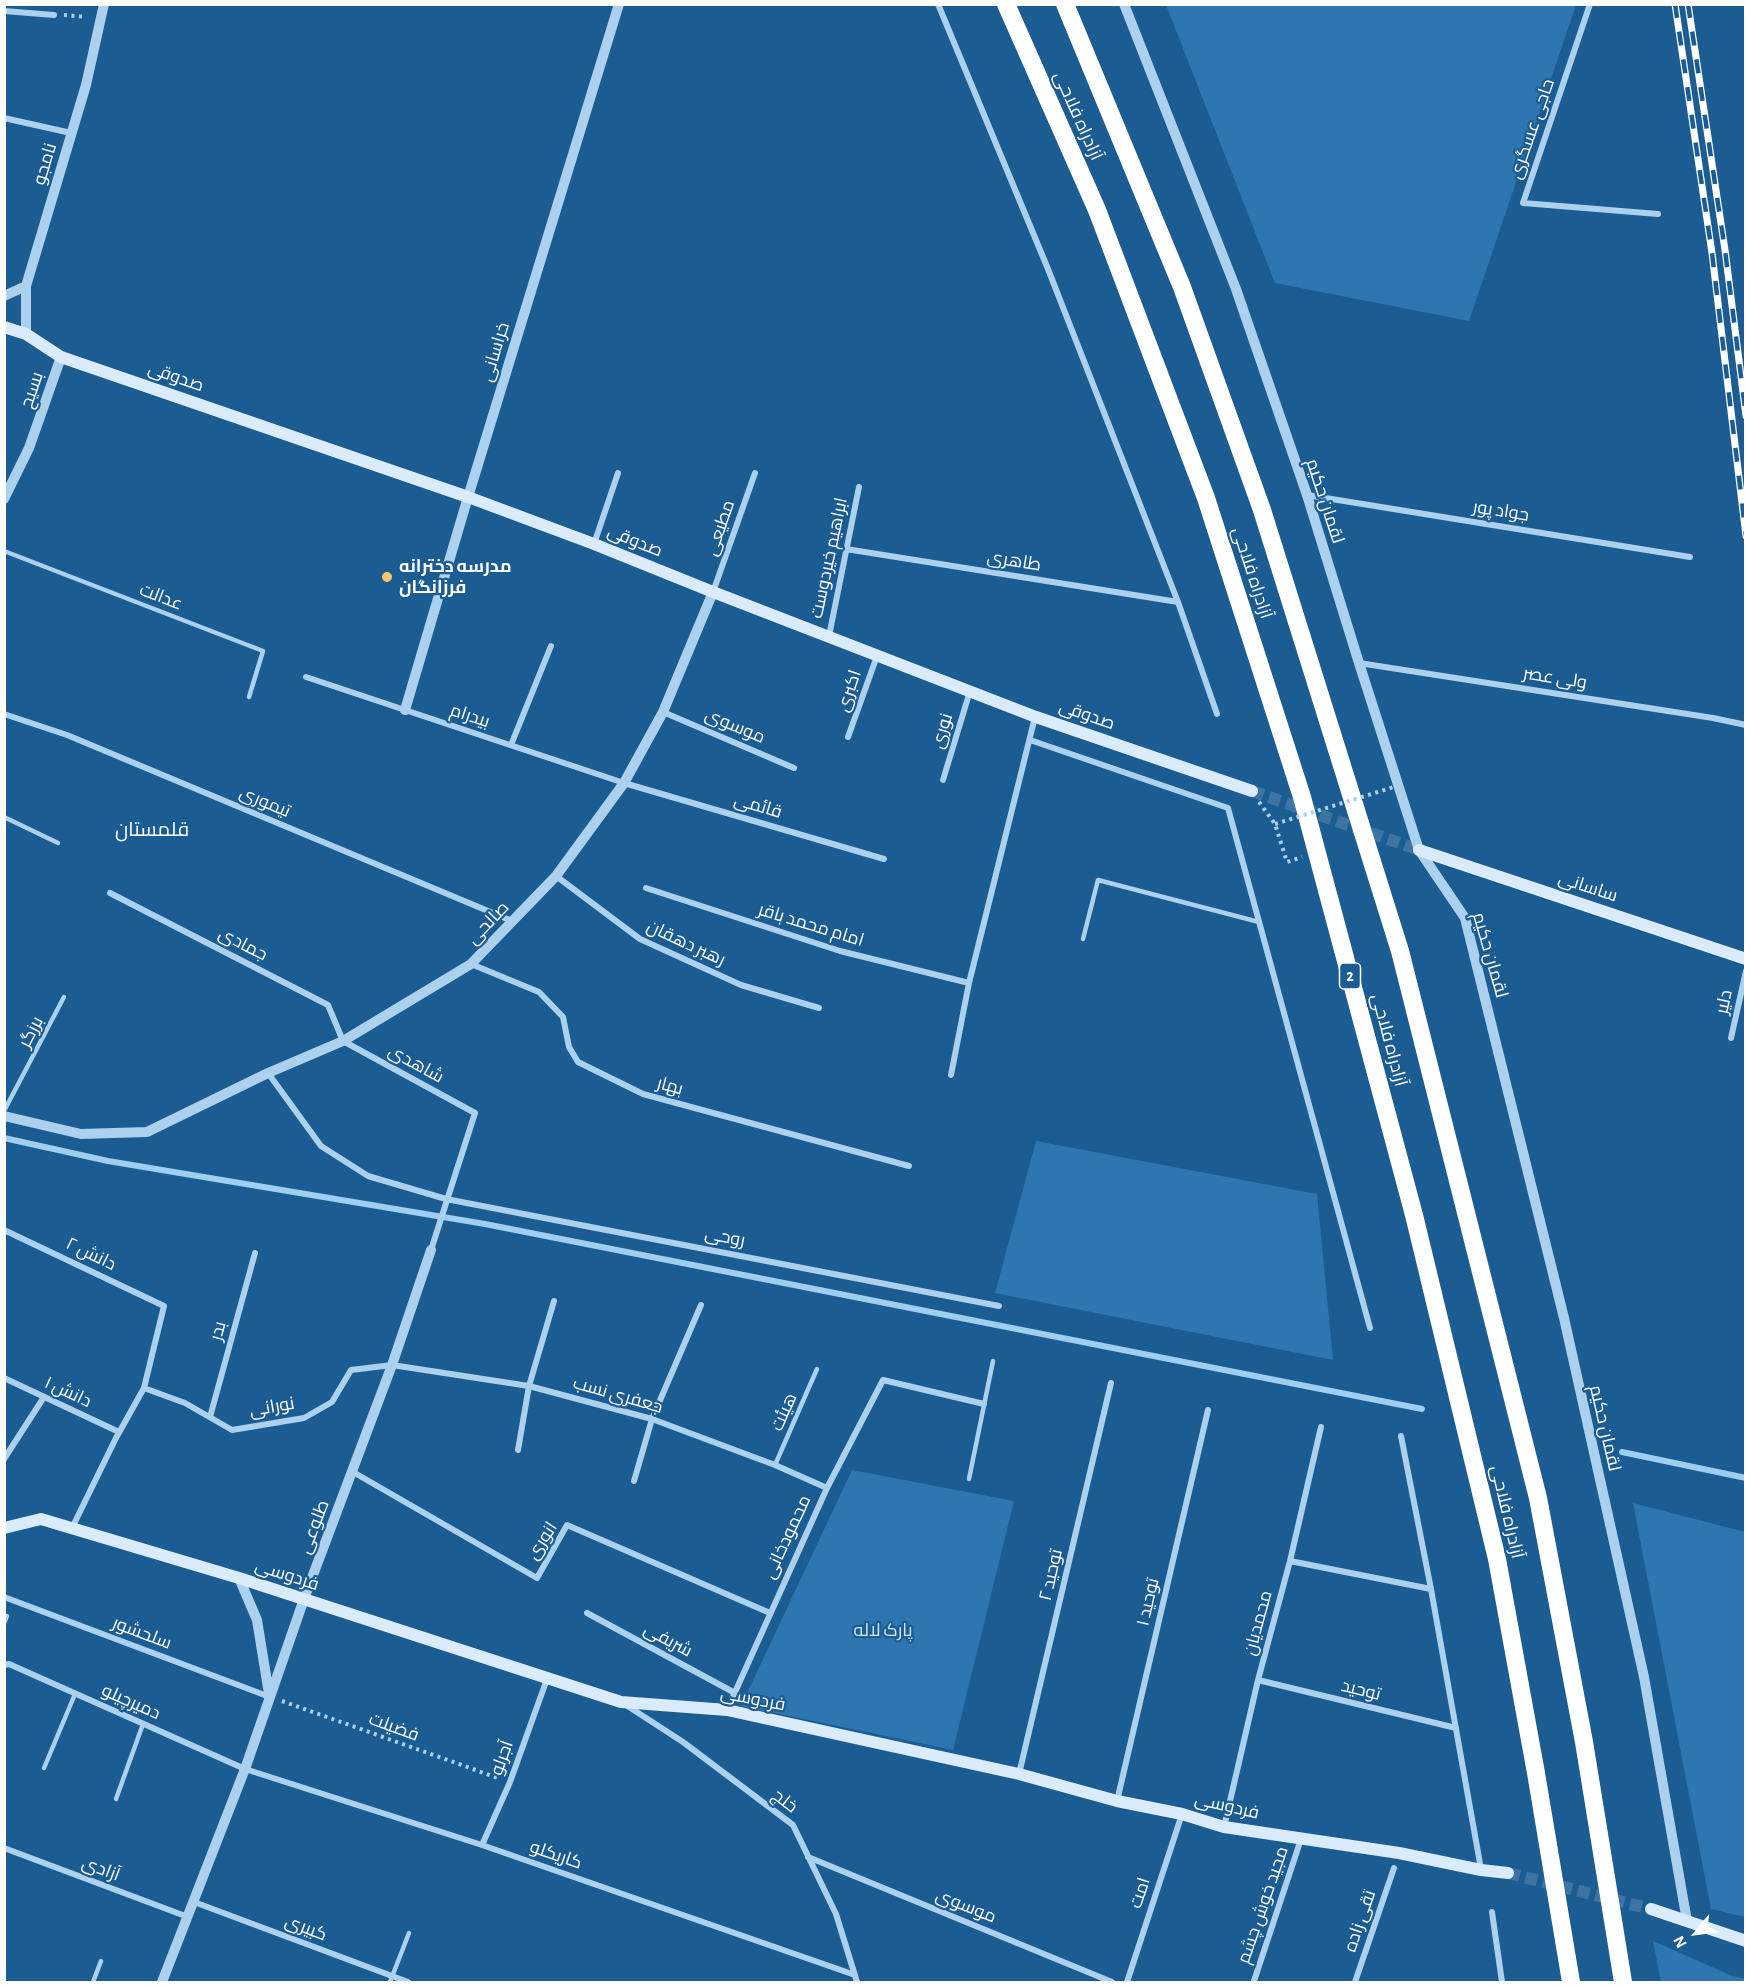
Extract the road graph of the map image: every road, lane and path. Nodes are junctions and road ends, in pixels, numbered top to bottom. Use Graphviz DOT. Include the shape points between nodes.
graph roads {
  1 [pos="104,4"];
  2 [pos="619,4"];
  3 [pos="938,4"];
  4 [pos="1006,4"];
  5 [pos="1065,4"];
  6 [pos="1124,4"];
  7 [pos="1590,4"];
  8 [pos="4,10"];
  9 [pos="54,15"];
  10 [pos="102,18"];
  11 [pos="4,118"];
  12 [pos="71,133"];
  13 [pos="1658,214"];
  14 [pos="26,286"];
  15 [pos="4,296"];
  16 [pos="4,327"];
  17 [pos="26,334"];
  18 [pos="61,357"];
  19 [pos="618,473"];
  20 [pos="755,473"];
  21 [pos="859,487"];
  22 [pos="1307,495"];
  23 [pos="468,497"];
  24 [pos="4,499"];
  25 [pos="594,544"];
  26 [pos="846,549"];
  27 [pos="4,551"];
  28 [pos="1690,557"];
  29 [pos="713,592"];
  30 [pos="1178,602"];
  31 [pos="829,636"];
  32 [pos="551,646"];
  33 [pos="877,655"];
  34 [pos="1359,663"];
  35 [pos="306,677"];
  36 [pos="970,691"];
  37 [pos="249,698"];
  38 [pos="405,710"];
  39 [pos="663,712"];
  40 [pos="4,714"];
  41 [pos="1217,714"];
  42 [pos="1036,717"];
  43 [pos="1746,725"];
  44 [pos="848,737"];
  45 [pos="1030,740"];
  46 [pos="511,745"];
  47 [pos="794,768"];
  48 [pos="943,780"];
  49 [pos="624,783"];
  50 [pos="1397,786"];
  51 [pos="1252,791"];
  52 [pos="4,817"];
  53 [pos="1275,824"];
  54 [pos="58,843"];
  55 [pos="1419,850"];
  56 [pos="884,859"];
  57 [pos="1287,862"];
  58 [pos="556,876"];
  59 [pos="646,888"];
  60 [pos="110,893"];
  61 [pos="513,922"];
  62 [pos="1259,922"];
  63 [pos="1083,939"];
  64 [pos="1746,959"];
  65 [pos="471,964"];
  66 [pos="1746,971"];
  67 [pos="969,983"];
  68 [pos="64,997"];
  69 [pos="819,1008"];
  70 [pos="1731,1038"];
  71 [pos="343,1041"];
  72 [pos="268,1073"];
  73 [pos="951,1075"];
  74 [pos="4,1111"];
  75 [pos="475,1113"];
  76 [pos="4,1116"];
  77 [pos="909,1166"];
  78 [pos="446,1198"];
  79 [pos="4,1230"];
  80 [pos="431,1250"];
  81 [pos="255,1253"];
  82 [pos="554,1301"];
  83 [pos="701,1305"];
  84 [pos="999,1306"];
  85 [pos="1370,1328"];
  86 [pos="993,1361"];
  87 [pos="392,1365"];
  88 [pos="817,1369"];
  89 [pos="4,1378"];
  90 [pos="1112,1383"];
  91 [pos="529,1386"];
  92 [pos="144,1388"];
  93 [pos="44,1397"];
  94 [pos="984,1404"];
  95 [pos="1208,1410"];
  96 [pos="210,1417"];
  97 [pos="652,1419"];
  98 [pos="1321,1427"];
  99 [pos="119,1432"];
  100 [pos="1401,1436"];
  101 [pos="518,1450"];
  102 [pos="4,1459"];
  103 [pos="775,1466"];
  104 [pos="353,1472"];
  105 [pos="969,1479"];
  106 [pos="634,1481"];
  107 [pos="826,1488"];
  108 [pos="4,1528"];
  109 [pos="72,1528"];
  110 [pos="1290,1561"];
  111 [pos="239,1578"];
  112 [pos="1431,1589"];
  113 [pos="4,1597"];
  114 [pos="304,1599"];
  115 [pos="587,1613"];
  116 [pos="770,1613"];
  117 [pos="7,1616"];
  118 [pos="4,1623"];
  119 [pos="4,1665"];
  120 [pos="547,1679"];
  121 [pos="1258,1680"];
  122 [pos="735,1693"];
  123 [pos="75,1694"];
  124 [pos="270,1697"];
  125 [pos="621,1702"];
  126 [pos="727,1710"];
  127 [pos="143,1724"];
  128 [pos="1456,1728"];
  129 [pos="44,1768"];
  130 [pos="245,1769"];
  131 [pos="1020,1774"];
  132 [pos="510,1782"];
  133 [pos="116,1799"];
  134 [pos="1117,1801"];
  135 [pos="1182,1814"];
  136 [pos="1224,1827"];
  137 [pos="1302,1838"];
  138 [pos="482,1845"];
  139 [pos="4,1848"];
  140 [pos="808,1857"];
  141 [pos="1394,1868"];
  142 [pos="1481,1870"];
  143 [pos="1508,1873"];
  144 [pos="194,1902"];
  145 [pos="1651,1910"];
  146 [pos="1492,1912"];
  147 [pos="188,1917"];
  148 [pos="1687,1921"];
  149 [pos="409,1933"];
  150 [pos="1746,1941"];
  151 [pos="101,1961"];
  152 [pos="855,1975"];
  153 [pos="392,1980"];
  154 [pos="1254,1981"];
  155 [pos="93,1983"];
  156 [pos="162,1983"];
  157 [pos="408,1983"];
  158 [pos="858,1983"];
  159 [pos="1112,1983"];
  160 [pos="1127,1983"];
  161 [pos="1355,1983"];
  162 [pos="1502,1983"];
  163 [pos="1571,1983"];
  164 [pos="1623,1983"];
  1 -- 10 [label="street, نامجو"];
  2 -- 23 [label="street, خراسانی"];
  3 -- 30 [label="street" via="1048,269"];
  4 -- 163 [label="highway, آزادراه فلاحی / 2" via="1097,210 1206,498 1302,797 1414,1215 1497,1559"];
  5 -- 164 [label="highway, آزادراه فلاحی" via="1182,287 1262,510 1400,951 1538,1498 1584,1742"];
  6 -- 22 [label="street, لقمان حکیم" via="1236,289"];
  7 -- 13 [label="street, حاجی عسگری" via="1523,203"];
  8 -- 9 [label="street"];
  9 -- 10 [label="path"];
  10 -- 12 [label="street, نامجو"];
  11 -- 12 [label="street"];
  12 -- 14 [label="street, نامجو"];
  14 -- 15 [label="street"];
  14 -- 17 [label="street, نامجو"];
  16 -- 17 [label="main road, صدوقی"];
  17 -- 18 [label="main road, صدوقی"];
  18 -- 23 [label="main road, صدوقی"];
  18 -- 24 [label="street, بسیح" via="29,448"];
  19 -- 25 [label="street"];
  20 -- 29 [label="street, مطیعی"];
  21 -- 26 [label="street, ابراهیم خیردوست"];
  22 -- 28 [label="street, جواد پور"];
  22 -- 34 [label="street, لقمان حکیم"];
  23 -- 25 [label="main road, صدوقی"];
  23 -- 38 [label="street, خراسانی"];
  25 -- 29 [label="main road, صدوقی"];
  26 -- 30 [label="street, طاهری"];
  26 -- 31 [label="street, ابراهیم خیردوست"];
  27 -- 37 [label="lane, عدالت" via="263,651"];
  29 -- 31 [label="main road, صدوقی"];
  29 -- 39 [label="street, صالحی"];
  30 -- 41 [label="street"];
  31 -- 33 [label="main road, صدوقی"];
  32 -- 46 [label="street"];
  33 -- 36 [label="main road, صدوقی"];
  33 -- 44 [label="street, اکبری"];
  34 -- 43 [label="street, ولی عصر"];
  34 -- 55 [label="street, لقمان حکیم"];
  35 -- 38 [label="street, بیدرام"];
  36 -- 42 [label="main road, صدوقی"];
  36 -- 48 [label="street, نوری"];
  38 -- 46 [label="street, بیدرام"];
  39 -- 47 [label="street, موسوی"];
  39 -- 49 [label="street, صالحی"];
  40 -- 61 [label="street, تیموری" via="68,735"];
  42 -- 45 [label="street"];
  42 -- 51 [label="main road, صدوقی"];
  45 -- 62 [label="street" via="1228,808"];
  45 -- 67 [label="street"];
  46 -- 49 [label="street, بیدرام"];
  49 -- 56 [label="street, قائمی"];
  49 -- 58 [label="street, صالحی"];
  50 -- 53 [label="path, bridge"];
  51 -- 53 [label="path"];
  52 -- 54 [label="lane"];
  53 -- 57 [label="path"];
  55 -- 64 [label="main road, ساسانی"];
  55 -- 148 [label="street, لقمان حکیم" via="1465,918 1468,929 1564,1318 1636,1642"];
  58 -- 61 [label="street, صالحی"];
  58 -- 69 [label="street, رهبر دهقان" via="640,939 741,985"];
  59 -- 67 [label="street, امام محمد باقر" via="840,951"];
  60 -- 71 [label="street, جمادی" via="328,1005"];
  61 -- 65 [label="street, صالحی"];
  62 -- 63 [label="lane" via="1098,880"];
  62 -- 85 [label="street"];
  65 -- 71 [label="street, صالحی"];
  65 -- 77 [label="street, بهار" via="539,992 563,1017 569,1047 578,1062 643,1094"];
  66 -- 70 [label="street, دلیر"];
  67 -- 73 [label="street"];
  68 -- 74 [label="lane, برزگر"];
  71 -- 72 [label="street, صالحی"];
  71 -- 75 [label="street, شاهدی"];
  72 -- 76 [label="street, صالحی" via="147,1132 81,1134"];
  72 -- 78 [label="street, روحی" via="321,1146 368,1176"];
  75 -- 78 [label="street, طلوعی"];
  78 -- 80 [label="street, طلوعی"];
  78 -- 84 [label="street, روحی"];
  79 -- 92 [label="street, دانش ۲" via="164,1306"];
  80 -- 87 [label="street, طلوعی"];
  81 -- 96 [label="street, بدر"];
  82 -- 91 [label="street"];
  83 -- 97 [label="street"];
  86 -- 94 [label="lane"];
  87 -- 91 [label="street, جعفری نسب"];
  87 -- 96 [label="street, نورانی" via="351,1370 332,1402 304,1418 232,1430"];
  87 -- 104 [label="street, طلوعی"];
  88 -- 103 [label="lane, هیئت"];
  89 -- 93 [label="street, دانش ۱"];
  90 -- 131 [label="street, توحید ۲"];
  91 -- 97 [label="street, جعفری نسب"];
  91 -- 101 [label="street"];
  92 -- 96 [label="street, نورانی"];
  92 -- 99 [label="street"];
  93 -- 99 [label="street, دانش ۱"];
  93 -- 102 [label="street"];
  94 -- 105 [label="lane"];
  94 -- 107 [label="street, محمودخانی" via="883,1380"];
  95 -- 134 [label="street, توحید ۱"];
  97 -- 103 [label="street, جعفری نسب"];
  97 -- 106 [label="street"];
  98 -- 110 [label="street, محمدیان"];
  99 -- 109 [label="street"];
  100 -- 112 [label="street"];
  103 -- 107 [label="street, جعفری نسب"];
  104 -- 114 [label="street, طلوعی"];
  104 -- 116 [label="street, انوری" via="537,1578 567,1525"];
  107 -- 116 [label="street, محمودخانی"];
  108 -- 109 [label="main road, فردوسی" via="41,1519"];
  109 -- 111 [label="main road, فردوسی"];
  110 -- 112 [label="street"];
  110 -- 121 [label="street, محمدیان"];
  111 -- 114 [label="main road, فردوسی"];
  111 -- 124 [label="street" via="257,1620"];
  112 -- 128 [label="street"];
  113 -- 124 [label="street, سلحشور"];
  114 -- 120 [label="main road, فردوسی"];
  114 -- 124 [label="street, طلوعی"];
  115 -- 122 [label="street, شریفی"];
  116 -- 122 [label="street, محمودخانی"];
  117 -- 118 [label="lane"];
  119 -- 123 [label="street, دمیرچیلو"];
  120 -- 125 [label="main road, فردوسی"];
  120 -- 132 [label="street, آجرلو"];
  121 -- 128 [label="street, توحید"];
  121 -- 136 [label="street, محمدیان"];
  122 -- 126 [label="street, محمودخانی"];
  123 -- 127 [label="street, دمیرچیلو"];
  123 -- 129 [label="lane"];
  124 -- 130 [label="street, طلوعی"];
  124 -- 132 [label="path, فضیلت"];
  125 -- 126 [label="main road, فردوسی"];
  125 -- 140 [label="street, خلج" via="683,1742 793,1826"];
  126 -- 131 [label="main road, فردوسی"];
  127 -- 130 [label="street, دمیرچیلو"];
  127 -- 133 [label="lane"];
  128 -- 142 [label="street"];
  130 -- 138 [label="street, کاریکلو"];
  130 -- 144 [label="street, طلوعی"];
  131 -- 134 [label="main road, فردوسی"];
  132 -- 138 [label="street, آجرلو"];
  134 -- 135 [label="main road, فردوسی"];
  135 -- 136 [label="main road, فردوسی"];
  135 -- 160 [label="street, امت"];
  136 -- 137 [label="main road, فردوسی"];
  137 -- 142 [label="main road, فردوسی"];
  137 -- 154 [label="street, مجید خوش چشم"];
  138 -- 152 [label="street, کاریکلو"];
  139 -- 147 [label="street, آزادی"];
  140 -- 152 [label="street, خلج" via="836,1914"];
  140 -- 159 [label="street, موسوی"];
  141 -- 161 [label="street, تقی زاده"];
  142 -- 143 [label="main road, فردوسی"];
  144 -- 147 [label="street, طلوعی"];
  144 -- 153 [label="street, کبیری"];
  145 -- 148 [label="main road"];
  146 -- 162 [label="street"];
  147 -- 156 [label="street, طلوعی"];
  148 -- 150 [label="main road"];
  149 -- 153 [label="lane"];
  151 -- 155 [label="lane"];
  152 -- 158 [label="street, خلج"];
  153 -- 157 [label="street, کبیری"];
}
